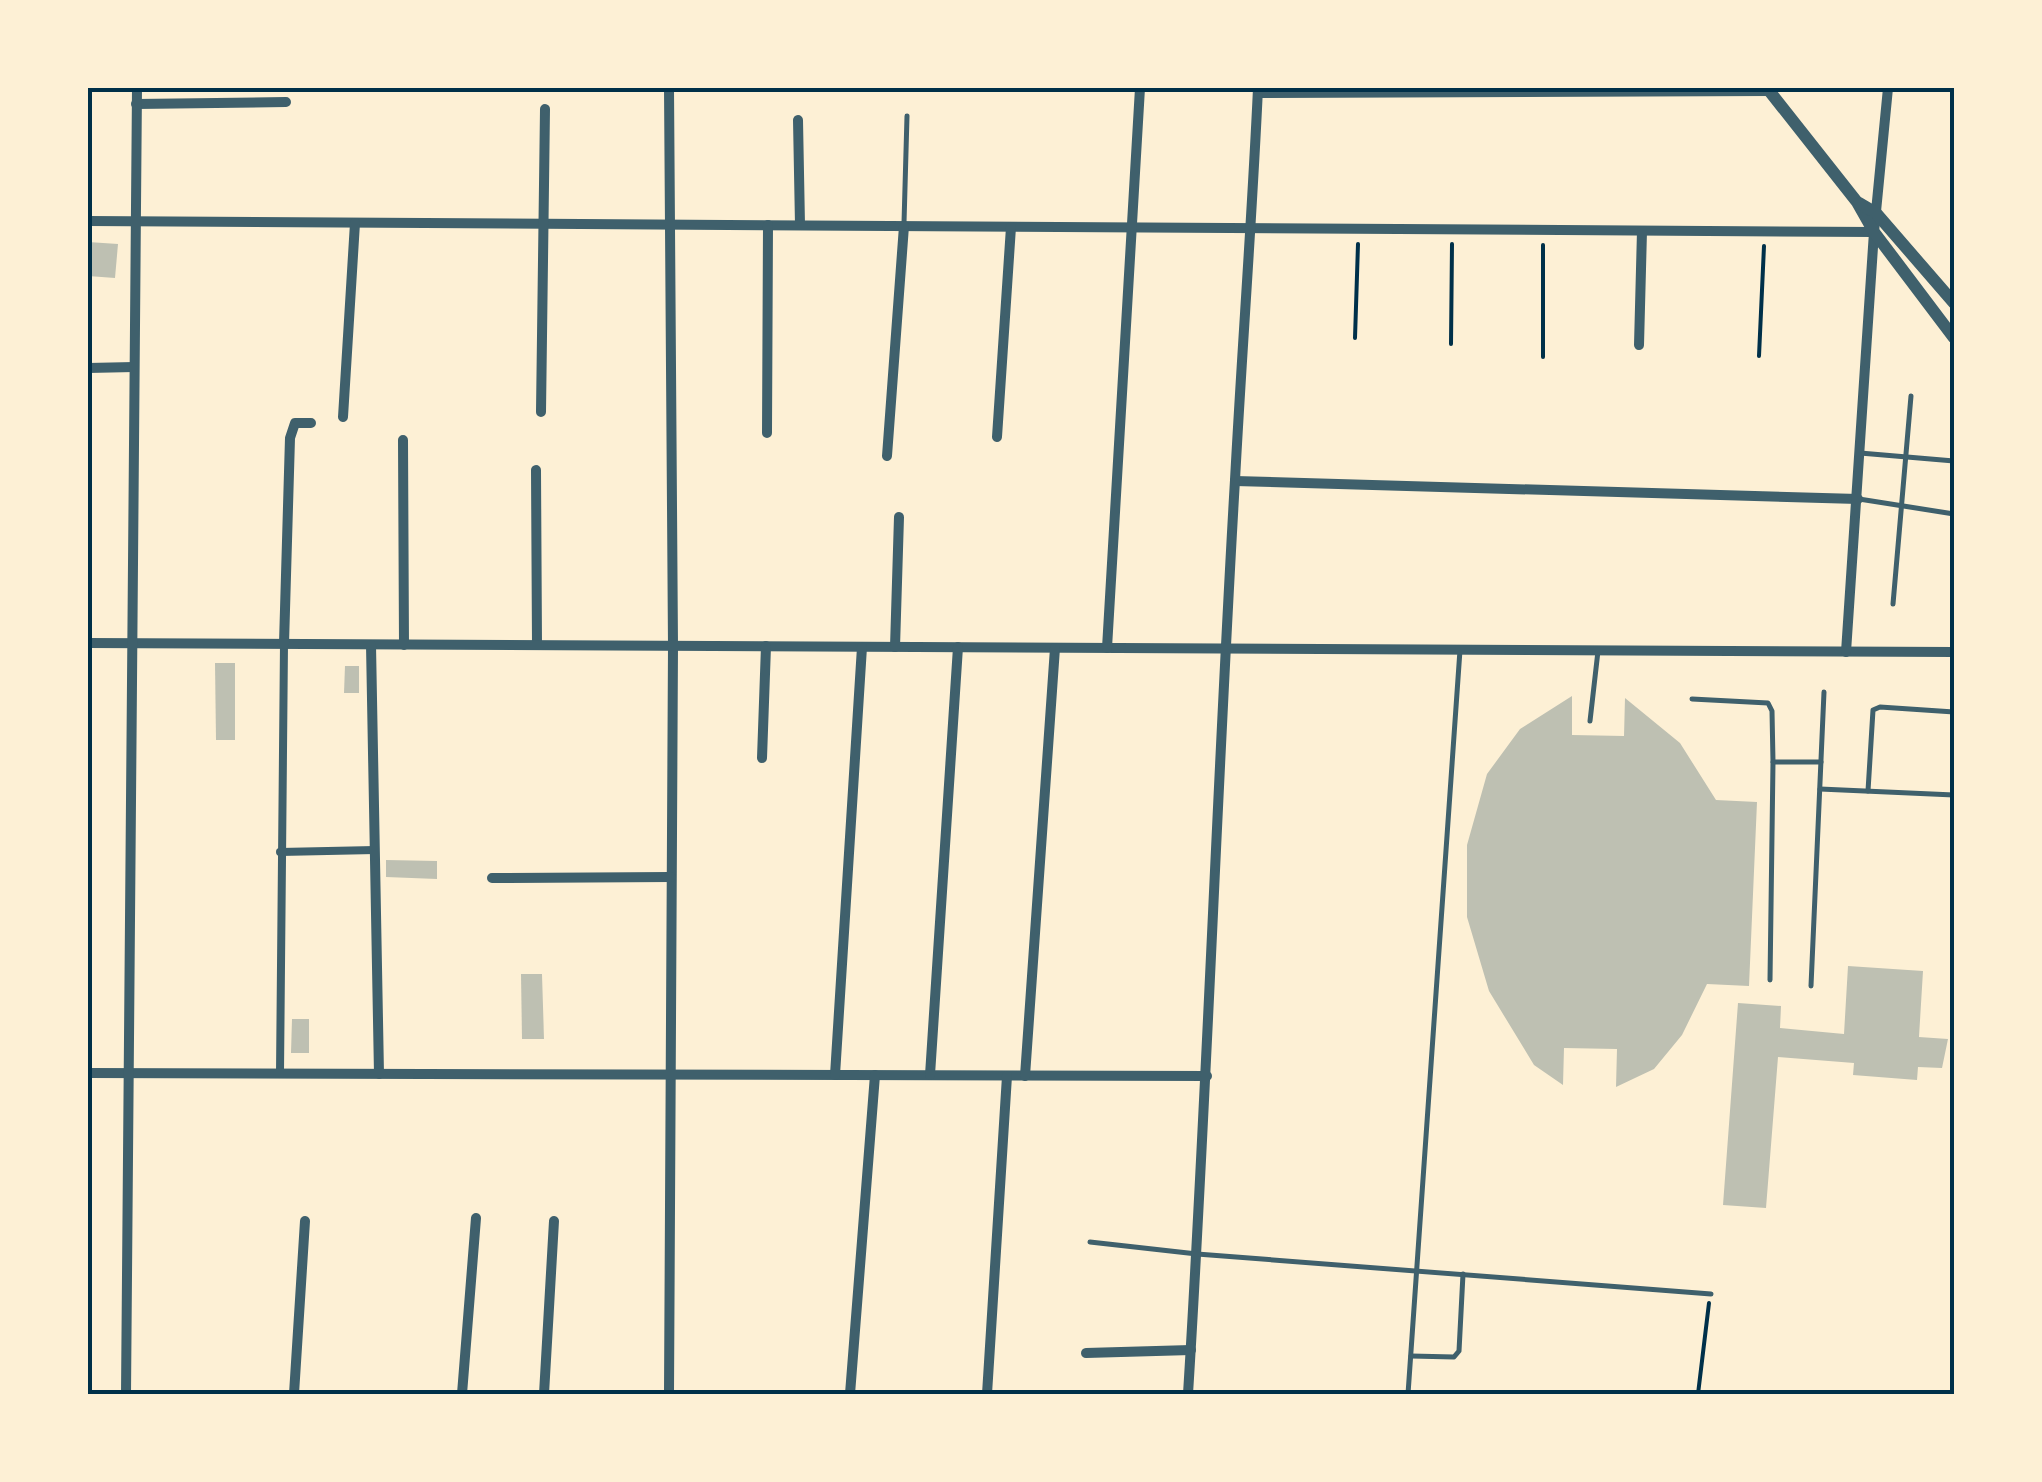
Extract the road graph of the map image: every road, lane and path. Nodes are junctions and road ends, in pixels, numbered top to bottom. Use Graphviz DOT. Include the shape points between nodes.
graph roads {
  1 [pos="136,88"];
  2 [pos="668,88"];
  3 [pos="1140,88"];
  4 [pos="1888,88"];
  5 [pos="1769,89"];
  6 [pos="1258,90"];
  7 [pos="286,102"];
  8 [pos="136,104"];
  9 [pos="544,109"];
  10 [pos="908,116"];
  11 [pos="798,120"];
  12 [pos="1857,202"];
  13 [pos="1876,213"];
  14 [pos="88,221"];
  15 [pos="135,221"];
  16 [pos="355,222"];
  17 [pos="543,224"];
  18 [pos="668,224"];
  19 [pos="768,225"];
  20 [pos="800,225"];
  21 [pos="904,226"];
  22 [pos="1011,226"];
  23 [pos="1131,228"];
  24 [pos="1252,228"];
  25 [pos="1358,229"];
  26 [pos="1452,230"];
  27 [pos="1543,230"];
  28 [pos="1642,230"];
  29 [pos="1765,232"];
  30 [pos="1874,232"];
  31 [pos="1954,303"];
  32 [pos="1355,338"];
  33 [pos="1954,338"];
  34 [pos="1451,344"];
  35 [pos="1640,345"];
  36 [pos="1758,356"];
  37 [pos="1543,358"];
  38 [pos="134,367"];
  39 [pos="88,368"];
  40 [pos="1910,396"];
  41 [pos="541,412"];
  42 [pos="343,417"];
  43 [pos="311,423"];
  44 [pos="767,433"];
  45 [pos="996,437"];
  46 [pos="403,440"];
  47 [pos="1860,453"];
  48 [pos="886,456"];
  49 [pos="1908,458"];
  50 [pos="1954,461"];
  51 [pos="536,470"];
  52 [pos="1234,481"];
  53 [pos="1858,499"];
  54 [pos="1901,506"];
  55 [pos="1954,514"];
  56 [pos="899,517"];
  57 [pos="1893,604"];
  58 [pos="88,643"];
  59 [pos="131,644"];
  60 [pos="284,644"];
  61 [pos="371,644"];
  62 [pos="404,645"];
  63 [pos="536,645"];
  64 [pos="673,646"];
  65 [pos="766,646"];
  66 [pos="862,647"];
  67 [pos="895,647"];
  68 [pos="958,648"];
  69 [pos="1055,648"];
  70 [pos="1107,648"];
  71 [pos="1227,649"];
  72 [pos="1460,650"];
  73 [pos="1598,650"];
  74 [pos="1846,652"];
  75 [pos="1954,652"];
  76 [pos="1824,692"];
  77 [pos="1692,699"];
  78 [pos="1954,712"];
  79 [pos="1590,721"];
  80 [pos="762,758"];
  81 [pos="1773,762"];
  82 [pos="1821,762"];
  83 [pos="1820,790"];
  84 [pos="1868,791"];
  85 [pos="1954,795"];
  86 [pos="374,850"];
  87 [pos="280,852"];
  88 [pos="671,877"];
  89 [pos="492,878"];
  90 [pos="1770,980"];
  91 [pos="1811,986"];
  92 [pos="88,1073"];
  93 [pos="130,1073"];
  94 [pos="280,1073"];
  95 [pos="379,1074"];
  96 [pos="670,1074"];
  97 [pos="835,1075"];
  98 [pos="875,1075"];
  99 [pos="930,1075"];
  100 [pos="1007,1076"];
  101 [pos="1025,1076"];
  102 [pos="1208,1076"];
  103 [pos="476,1218"];
  104 [pos="305,1221"];
  105 [pos="554,1222"];
  106 [pos="1090,1242"];
  107 [pos="1197,1254"];
  108 [pos="1416,1270"];
  109 [pos="1462,1274"];
  110 [pos="1711,1294"];
  111 [pos="1191,1350"];
  112 [pos="1086,1352"];
  113 [pos="1410,1356"];
  114 [pos="126,1394"];
  115 [pos="294,1394"];
  116 [pos="462,1394"];
  117 [pos="544,1394"];
  118 [pos="669,1394"];
  119 [pos="850,1394"];
  120 [pos="987,1394"];
  121 [pos="1188,1394"];
  122 [pos="1408,1394"];
  123 [pos="1698,1394"];
  1 -- 8 [label="street"];
  2 -- 18 [label="street"];
  3 -- 23 [label="street"];
  4 -- 13 [label="street"];
  5 -- 6 [label="street"];
  5 -- 12 [label="street"];
  6 -- 24 [label="street"];
  7 -- 8 [label="street"];
  8 -- 15 [label="street"];
  9 -- 17 [label="street"];
  10 -- 21 [label="lane"];
  11 -- 20 [label="street"];
  12 -- 13 [label="street"];
  12 -- 30 [label="street"];
  13 -- 30 [label="street"];
  13 -- 31 [label="street"];
  14 -- 15 [label="street"];
  15 -- 16 [label="street"];
  15 -- 38 [label="street"];
  16 -- 17 [label="street"];
  16 -- 42 [label="street"];
  17 -- 18 [label="street"];
  17 -- 41 [label="street"];
  18 -- 19 [label="street"];
  18 -- 64 [label="street"];
  19 -- 20 [label="street"];
  19 -- 44 [label="street"];
  20 -- 21 [label="street"];
  21 -- 22 [label="street"];
  21 -- 48 [label="street"];
  22 -- 23 [label="street"];
  22 -- 45 [label="street"];
  23 -- 24 [label="street"];
  23 -- 70 [label="street"];
  24 -- 25 [label="street"];
  24 -- 52 [label="street"];
  25 -- 26 [label="street"];
  25 -- 32 [label="path"];
  26 -- 27 [label="street"];
  26 -- 34 [label="path"];
  27 -- 28 [label="street"];
  27 -- 37 [label="path"];
  28 -- 29 [label="street"];
  28 -- 35 [label="street"];
  29 -- 30 [label="street"];
  29 -- 36 [label="path"];
  30 -- 33 [label="street"];
  30 -- 47 [label="street"];
  38 -- 39 [label="street"];
  38 -- 59 [label="street"];
  40 -- 49 [label="lane"];
  43 -- 60 [label="street" via="296,423 290,438"];
  46 -- 62 [label="street"];
  47 -- 49 [label="lane"];
  47 -- 53 [label="street"];
  49 -- 50 [label="lane"];
  49 -- 54 [label="lane"];
  51 -- 63 [label="street"];
  52 -- 53 [label="street"];
  52 -- 71 [label="street"];
  53 -- 54 [label="lane"];
  53 -- 74 [label="street"];
  54 -- 55 [label="lane"];
  54 -- 57 [label="lane"];
  56 -- 67 [label="street"];
  58 -- 59 [label="street"];
  59 -- 60 [label="street"];
  59 -- 93 [label="street"];
  60 -- 61 [label="street"];
  60 -- 87 [label="street"];
  61 -- 62 [label="street"];
  61 -- 86 [label="street"];
  62 -- 63 [label="street"];
  63 -- 64 [label="street"];
  64 -- 65 [label="street"];
  64 -- 88 [label="street"];
  65 -- 66 [label="street"];
  65 -- 80 [label="street"];
  66 -- 67 [label="street"];
  66 -- 97 [label="street"];
  67 -- 68 [label="street"];
  68 -- 69 [label="street"];
  68 -- 99 [label="street"];
  69 -- 70 [label="street"];
  69 -- 101 [label="street"];
  70 -- 71 [label="street"];
  71 -- 72 [label="street"];
  71 -- 102 [label="street"];
  72 -- 73 [label="street"];
  72 -- 108 [label="lane"];
  73 -- 74 [label="street"];
  73 -- 79 [label="lane"];
  74 -- 75 [label="street"];
  76 -- 82 [label="lane"];
  77 -- 81 [label="lane" via="1768,703"];
  78 -- 84 [label="lane" via="1873,710"];
  81 -- 82 [label="lane"];
  81 -- 90 [label="lane"];
  82 -- 83 [label="lane"];
  83 -- 84 [label="lane"];
  83 -- 91 [label="lane"];
  84 -- 85 [label="lane"];
  86 -- 87 [label="street"];
  86 -- 95 [label="street"];
  87 -- 94 [label="street"];
  88 -- 89 [label="street"];
  88 -- 96 [label="street"];
  92 -- 93 [label="street"];
  93 -- 94 [label="street"];
  93 -- 114 [label="street"];
  94 -- 95 [label="street"];
  95 -- 96 [label="street"];
  96 -- 97 [label="street"];
  96 -- 118 [label="street"];
  97 -- 98 [label="street"];
  98 -- 99 [label="street"];
  98 -- 119 [label="street"];
  99 -- 100 [label="street"];
  100 -- 101 [label="street"];
  100 -- 120 [label="street"];
  101 -- 102 [label="street"];
  102 -- 107 [label="street"];
  103 -- 116 [label="street"];
  104 -- 115 [label="street"];
  105 -- 117 [label="street"];
  106 -- 107 [label="lane"];
  107 -- 108 [label="lane"];
  107 -- 111 [label="street"];
  108 -- 109 [label="lane"];
  108 -- 113 [label="lane"];
  109 -- 110 [label="lane"];
  109 -- 113 [label="lane" via="1459,1351 1454,1357"];
  110 -- 123 [label="path"];
  111 -- 112 [label="street"];
  111 -- 121 [label="street"];
  113 -- 122 [label="lane"];
}
